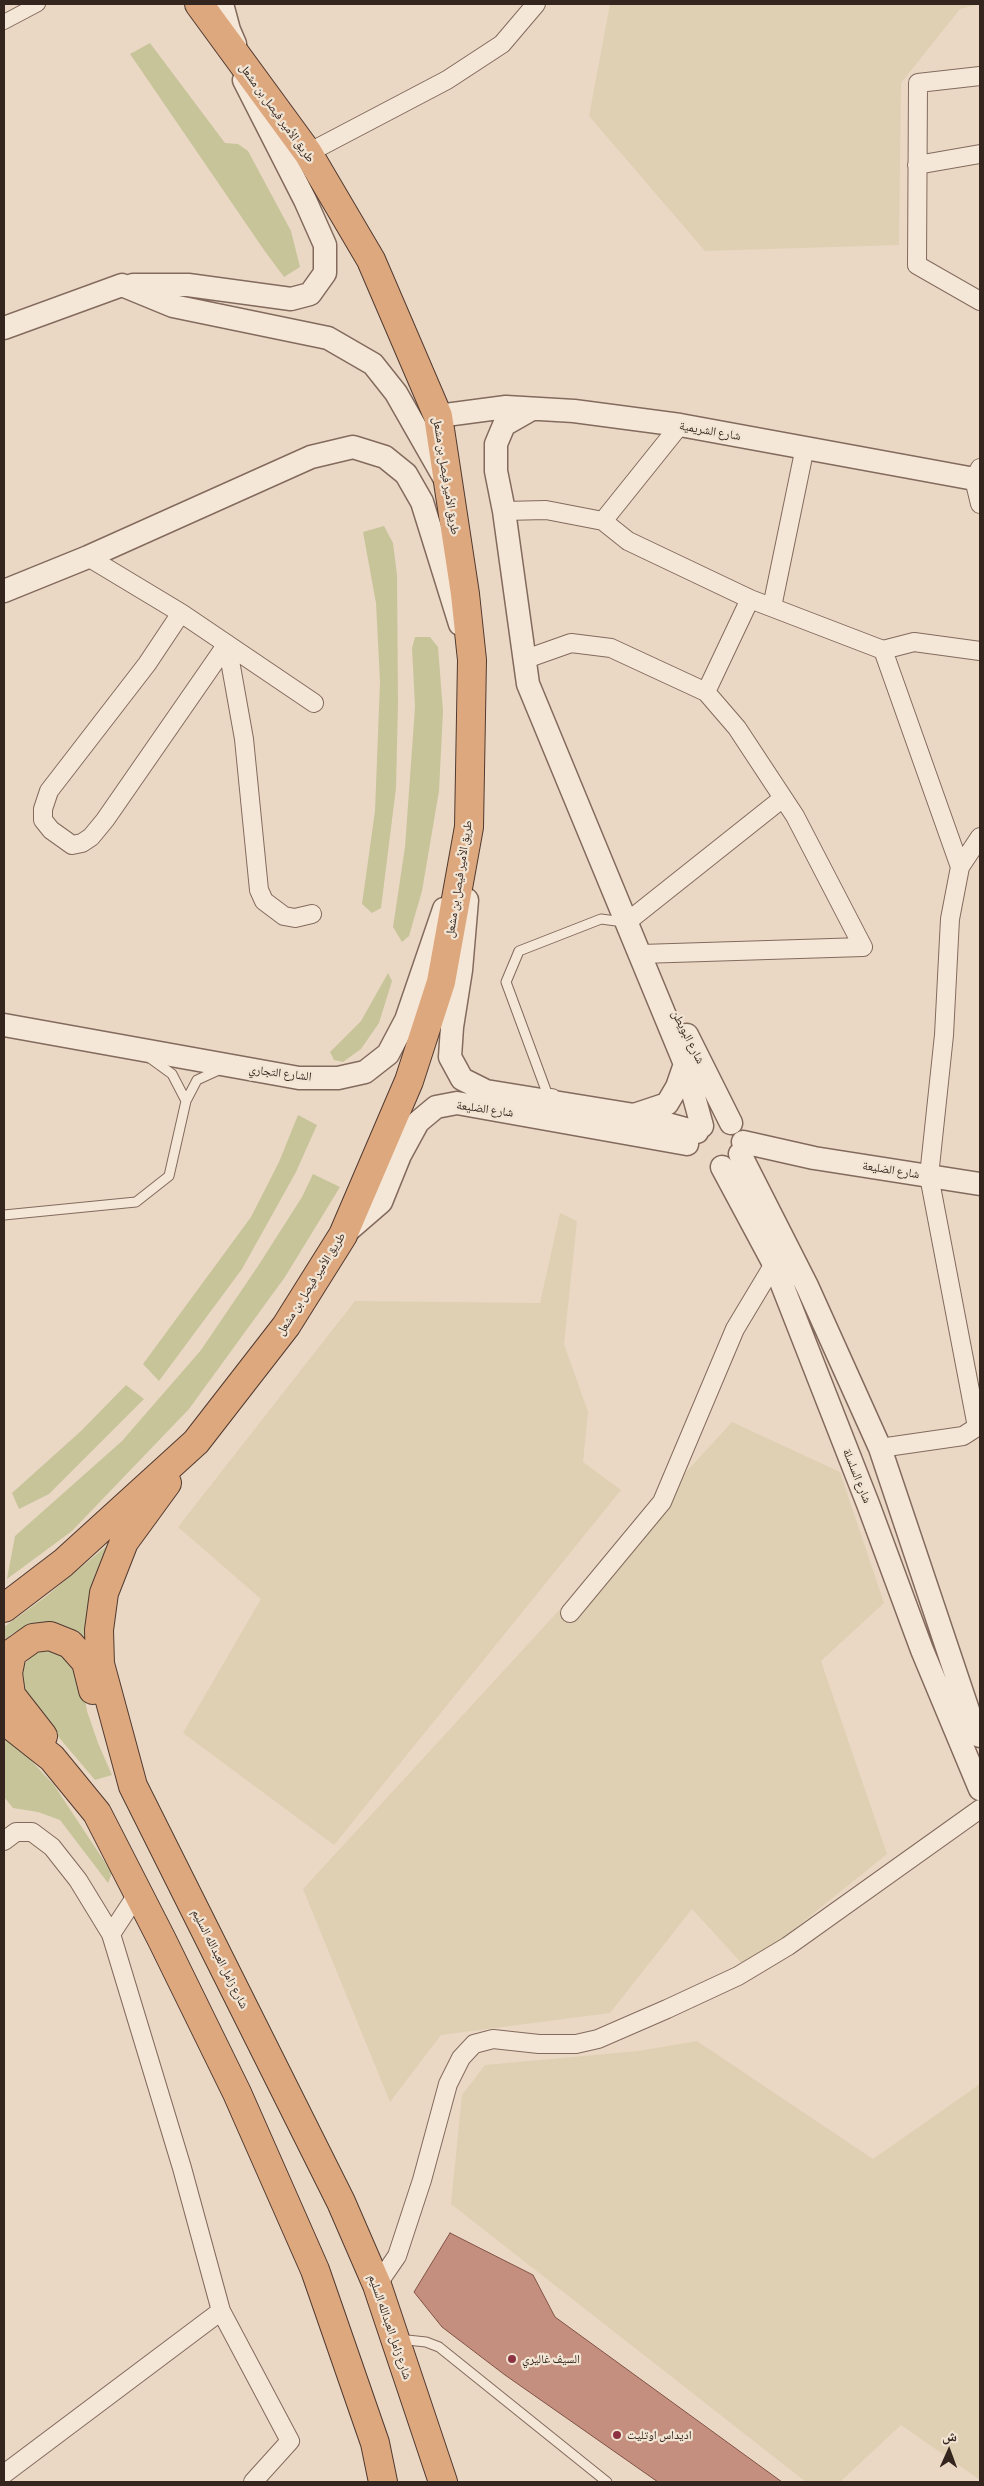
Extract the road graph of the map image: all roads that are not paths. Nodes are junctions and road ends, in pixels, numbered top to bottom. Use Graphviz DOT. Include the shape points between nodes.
graph roads {
  1 [pos="38,4"];
  2 [pos="536,4"];
  3 [pos="203,6"];
  4 [pos="4,22"];
  5 [pos="224,39"];
  6 [pos="980,76"];
  7 [pos="270,102"];
  8 [pos="308,153"];
  9 [pos="980,154"];
  10 [pos="918,165"];
  11 [pos="122,285"];
  12 [pos="980,301"];
  13 [pos="4,328"];
  14 [pos="532,409"];
  15 [pos="438,416"];
  16 [pos="680,425"];
  17 [pos="805,447"];
  18 [pos="978,476"];
  19 [pos="448,484"];
  20 [pos="980,504"];
  21 [pos="504,511"];
  22 [pos="603,521"];
  23 [pos="88,557"];
  24 [pos="4,591"];
  25 [pos="750,599"];
  26 [pos="772,607"];
  27 [pos="181,613"];
  28 [pos="227,644"];
  29 [pos="883,650"];
  30 [pos="980,652"];
  31 [pos="472,660"];
  32 [pos="524,660"];
  33 [pos="706,692"];
  34 [pos="314,703"];
  35 [pos="783,798"];
  36 [pos="469,827"];
  37 [pos="980,837"];
  38 [pos="960,867"];
  39 [pos="312,914"];
  40 [pos="627,922"];
  41 [pos="641,954"];
  42 [pos="4,1024"];
  43 [pos="4,1032"];
  44 [pos="47,1034"];
  45 [pos="139,1050"];
  46 [pos="685,1064"];
  47 [pos="227,1066"];
  48 [pos="186,1100"];
  49 [pos="624,1114"];
  50 [pos="732,1123"];
  51 [pos="698,1134"];
  52 [pos="742,1148"];
  53 [pos="722,1167"];
  54 [pos="929,1176"];
  55 [pos="980,1184"];
  56 [pos="4,1216"];
  57 [pos="343,1235"];
  58 [pos="774,1264"];
  59 [pos="196,1442"];
  60 [pos="880,1448"];
  61 [pos="4,1608"];
  62 [pos="570,1613"];
  63 [pos="975,1711"];
  64 [pos="4,1720"];
  65 [pos="980,1736"];
  66 [pos="133,1786"];
  67 [pos="980,1789"];
  68 [pos="980,1809"];
  69 [pos="97,1813"];
  70 [pos="4,1840"];
  71 [pos="138,1893"];
  72 [pos="111,1934"];
  73 [pos="377,2285"];
  74 [pos="221,2311"];
  75 [pos="395,2339"];
  76 [pos="375,2443"];
  77 [pos="431,2451"];
  78 [pos="4,2474"];
  79 [pos="253,2482"];
  80 [pos="366,2482"];
  81 [pos="383,2482"];
  82 [pos="432,2482"];
  83 [pos="443,2482"];
  84 [pos="607,2482"];
  1 -- 4 [label="street"];
  2 -- 8 [label="street" via="494,50 448,80"];
  3 -- 5 [label="highway, طريق الأمير فيصل بن مشعل"];
  3 -- 7 [label="street" via="228,30"];
  5 -- 7 [label="highway, طريق الأمير فيصل بن مشعل"];
  5 -- 11 [label="street" via="325,245 325,273 310,294 291,299 188,285"];
  6 -- 10 [label="street" via="918,83"];
  7 -- 8 [label="highway, طريق الأمير فيصل بن مشعل"];
  8 -- 15 [label="highway, طريق الأمير فيصل بن مشعل" via="371,260"];
  9 -- 10 [label="street"];
  10 -- 12 [label="street" via="917,265"];
  11 -- 13 [label="street"];
  11 -- 19 [label="street" via="173,306 328,338 373,364 396,393"];
  14 -- 15 [label="street, شارع الشريمية" via="506,407"];
  14 -- 16 [label="street, شارع الشريمية" via="574,411"];
  14 -- 21 [label="street" via="504,425 496,444 496,472"];
  15 -- 19 [label="highway, طريق الأمير فيصل بن مشعل"];
  16 -- 17 [label="street, شارع الشريمية"];
  16 -- 22 [label="street"];
  17 -- 18 [label="street, شارع الشريمية"];
  17 -- 26 [label="street"];
  18 -- 20 [label="street"];
  19 -- 31 [label="highway, طريق الأمير فيصل بن مشعل"];
  21 -- 22 [label="street" via="546,510"];
  21 -- 32 [label="street"];
  22 -- 25 [label="street" via="628,541"];
  23 -- 24 [label="street"];
  23 -- 27 [label="street"];
  23 -- 31 [label="street" via="311,457 353,447 385,457 406,474 422,502"];
  25 -- 26 [label="street"];
  25 -- 33 [label="street"];
  26 -- 29 [label="street"];
  27 -- 28 [label="street"];
  27 -- 28 [label="street" via="147,664 50,791 43,809 44,820 51,830 72,845 92,837"];
  28 -- 34 [label="street"];
  28 -- 39 [label="street" via="244,739 259,890 264,901 284,916 295,918"];
  29 -- 30 [label="street" via="914,642"];
  29 -- 38 [label="street"];
  31 -- 36 [label="highway, طريق الأمير فيصل بن مشعل"];
  32 -- 33 [label="street" via="571,643 611,648"];
  32 -- 40 [label="street" via="528,684"];
  33 -- 35 [label="street" via="737,728"];
  35 -- 40 [label="street"];
  35 -- 41 [label="street" via="863,947"];
  36 -- 47 [label="street, الشارع التجاري" via="436,937 406,1020 388,1054 365,1072 338,1078 299,1078"];
  36 -- 49 [label="street" via="461,970 450,1057 462,1079 486,1090"];
  36 -- 57 [label="highway, طريق الأمير فيصل بن مشعل" via="441,982 409,1080"];
  37 -- 38 [label="street"];
  38 -- 54 [label="street" via="950,919 944,1035"];
  40 -- 41 [label="street"];
  40 -- 49 [label="lane" via="601,919 519,952 506,982 547,1093 600,1104"];
  41 -- 46 [label="street"];
  41 -- 50 [label="street, شارع البويطن" via="677,1014"];
  42 -- 44 [label="street"];
  43 -- 44 [label="street"];
  44 -- 45 [label="street, الشارع التجاري"];
  45 -- 47 [label="street, الشارع التجاري"];
  45 -- 48 [label="lane" via="172,1074"];
  46 -- 49 [label="street" via="666,1104"];
  46 -- 51 [label="street"];
  47 -- 48 [label="lane" via="197,1080"];
  48 -- 56 [label="lane" via="169,1176 136,1202"];
  49 -- 51 [label="street"];
  50 -- 51 [label="street" via="717,1119"];
  50 -- 52 [label="street" via="737,1128"];
  51 -- 53 [label="street" via="698,1156 710,1166"];
  51 -- 57 [label="street, شارع الضليعة" via="457,1103 436,1107 418,1122 381,1202"];
  52 -- 53 [label="street" via="733,1163"];
  52 -- 54 [label="street, شارع الضليعة"];
  52 -- 60 [label="street"];
  53 -- 58 [label="street, شارع السلسلة"];
  54 -- 55 [label="street, شارع الضليعة"];
  54 -- 60 [label="street" via="977,1426 963,1436"];
  57 -- 59 [label="highway, طريق الأمير فيصل بن مشعل" via="286,1326"];
  58 -- 62 [label="street" via="734,1329 662,1502"];
  58 -- 67 [label="street, شارع السلسلة" via="922,1650"];
  59 -- 61 [label="highway, طريق الأمير فيصل بن مشعل" via="63,1563"];
  59 -- 66 [label="highway, شارع زامل العبدالله السليم" via="124,1542 104,1593 99,1630 100,1664"];
  60 -- 63 [label="street"];
  63 -- 65 [label="street"];
  64 -- 69 [label="highway" via="52,1758"];
  66 -- 69 [label="highway" via="103,1730 86,1662 70,1644 50,1636 33,1638 12,1653 8,1673 11,1695 74,1774"];
  66 -- 73 [label="highway, شارع زامل العبدالله السليم" via="341,2202"];
  68 -- 73 [label="street" via="788,1946 738,1976 667,2010 598,2039 576,2044 493,2039 474,2044 461,2058 448,2084 397,2256"];
  69 -- 71 [label="highway"];
  70 -- 72 [label="street" via="16,1832 32,1832 52,1847 78,1880"];
  71 -- 72 [label="street"];
  71 -- 76 [label="highway" via="237,2093 315,2270"];
  72 -- 74 [label="street" via="182,2168"];
  73 -- 75 [label="highway, شارع زامل العبدالله السليم"];
  74 -- 78 [label="street"];
  74 -- 79 [label="street" via="290,2441"];
  75 -- 77 [label="highway, شارع زامل العبدالله السليم"];
  75 -- 84 [label="lane" via="426,2342 439,2347"];
  76 -- 80 [label="highway"];
  76 -- 81 [label="highway"];
  77 -- 82 [label="highway"];
  77 -- 83 [label="highway, شارع زامل العبدالله السليم"];
}
